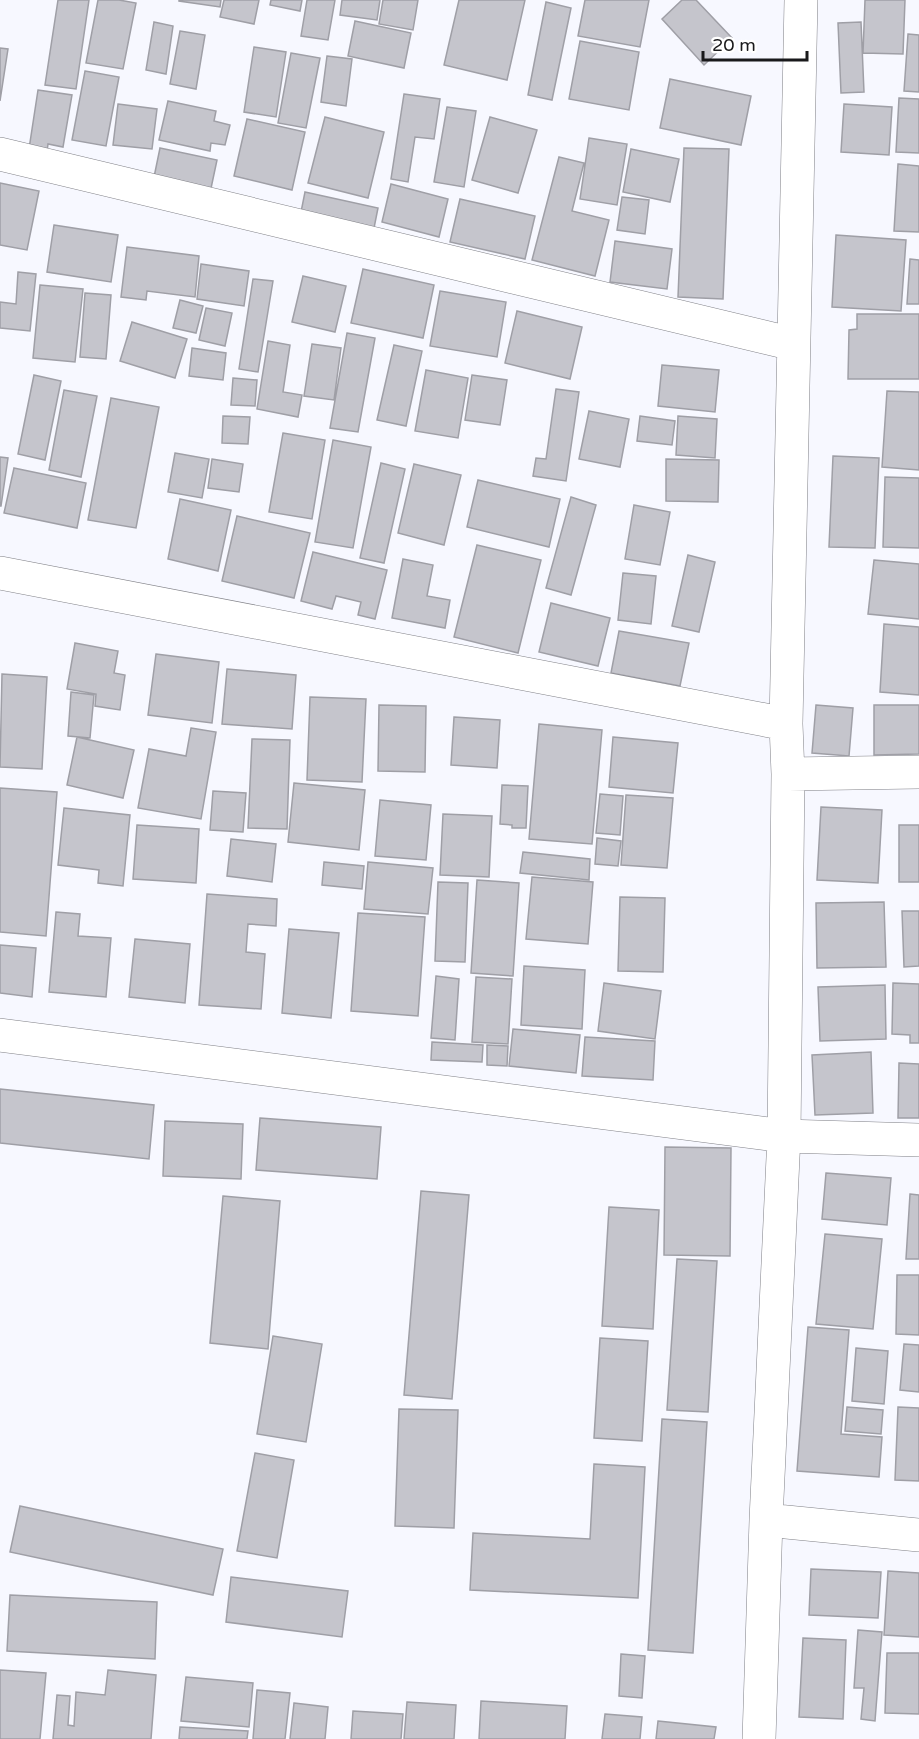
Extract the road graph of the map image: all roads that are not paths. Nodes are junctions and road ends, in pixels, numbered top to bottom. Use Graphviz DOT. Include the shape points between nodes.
graph roads {
  1 [pos="801,0"];
  2 [pos="0,154"];
  3 [pos="793,344"];
  4 [pos="0,573"];
  5 [pos="786,724"];
  6 [pos="919,772"];
  7 [pos="788,774"];
  8 [pos="0,1035"];
  9 [pos="784,1136"];
  10 [pos="919,1140"];
  11 [pos="766,1520"];
  12 [pos="919,1535"];
  13 [pos="759,1739"];
  1 -- 3 [label="street"];
  2 -- 3 [label="street"];
  3 -- 5 [label="street"];
  4 -- 5 [label="street"];
  5 -- 7 [label="street"];
  6 -- 7 [label="street"];
  7 -- 9 [label="street"];
  8 -- 9 [label="street"];
  9 -- 10 [label="street"];
  9 -- 11 [label="street"];
  11 -- 12 [label="street"];
  11 -- 13 [label="street"];
}
